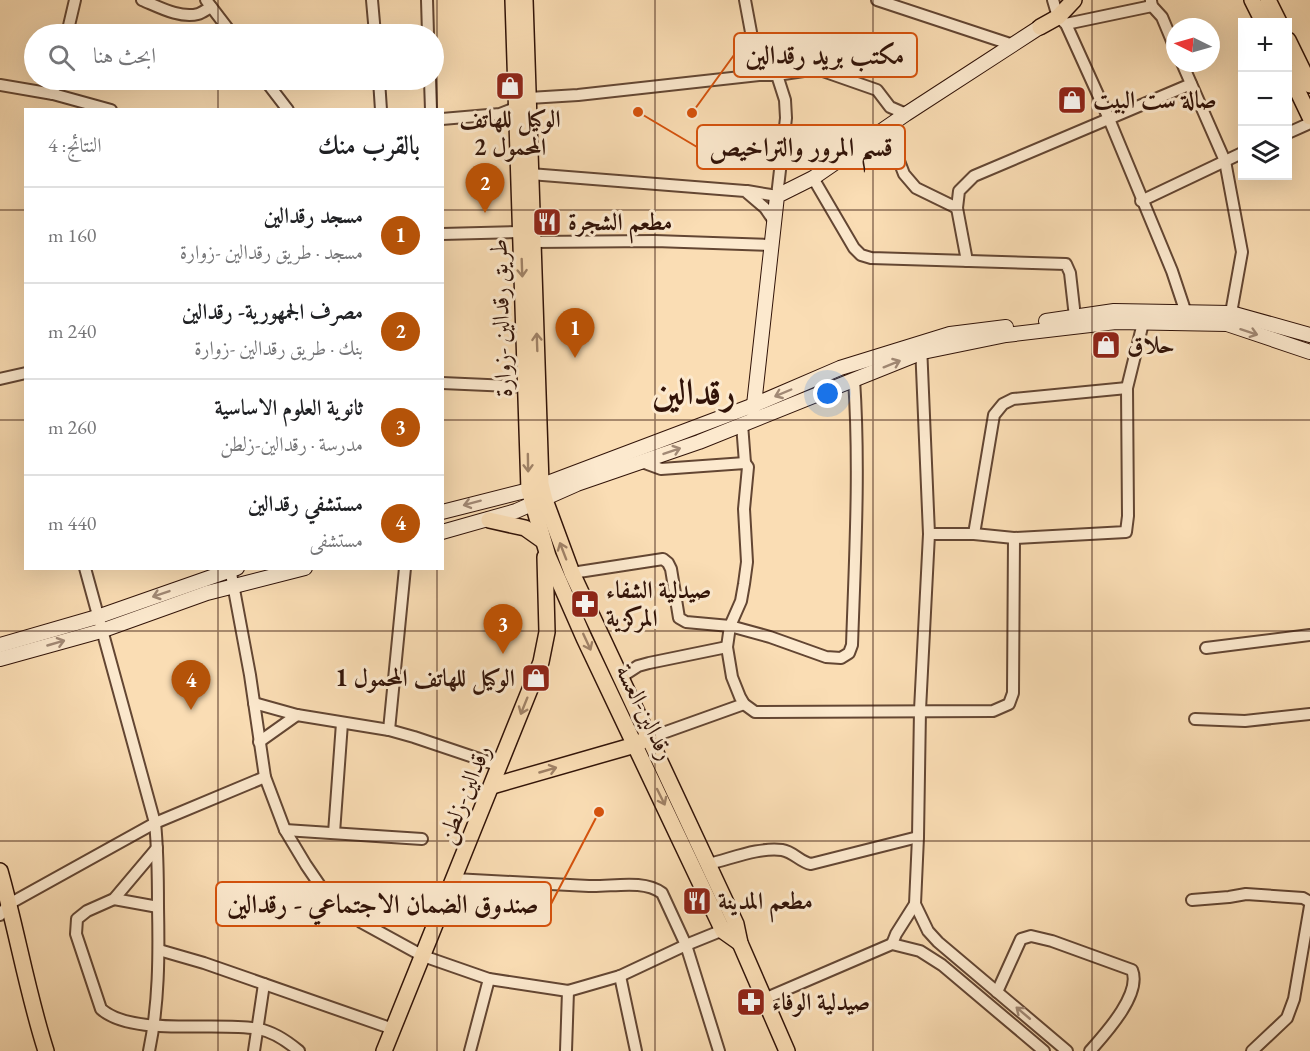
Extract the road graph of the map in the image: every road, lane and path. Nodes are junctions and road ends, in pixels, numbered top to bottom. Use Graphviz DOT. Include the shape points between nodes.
graph roads {
  1 [pos="75,0"];
  2 [pos="142,0"];
  3 [pos="372,0"];
  4 [pos="427,0"];
  5 [pos="513,0"];
  6 [pos="525,0"];
  7 [pos="745,0"];
  8 [pos="877,0"];
  9 [pos="1074,0"];
  10 [pos="1252,0"];
  11 [pos="1268,0"];
  12 [pos="208,3"];
  13 [pos="1151,3"];
  14 [pos="1060,10"];
  15 [pos="1261,18"];
  16 [pos="1277,18"];
  17 [pos="69,24"];
  18 [pos="224,24"];
  19 [pos="374,24"];
  20 [pos="428,24"];
  21 [pos="1040,27"];
  22 [pos="1166,27"];
  23 [pos="1013,45"];
  24 [pos="1292,50"];
  25 [pos="1186,72"];
  26 [pos="1288,72"];
  27 [pos="759,75"];
  28 [pos="777,75"];
  29 [pos="1191,84"];
  30 [pos="0,85"];
  31 [pos="1310,85"];
  32 [pos="24,89"];
  33 [pos="29,90"];
  34 [pos="54,90"];
  35 [pos="273,90"];
  36 [pos="380,90"];
  37 [pos="430,90"];
  38 [pos="53,94"];
  39 [pos="523,102"];
  40 [pos="69,104"];
  41 [pos="97,108"];
  42 [pos="286,108"];
  43 [pos="381,108"];
  44 [pos="431,108"];
  45 [pos="906,114"];
  46 [pos="1310,117"];
  47 [pos="444,119"];
  48 [pos="1109,119"];
  49 [pos="1310,123"];
  50 [pos="886,127"];
  51 [pos="1292,131"];
  52 [pos="1238,155"];
  53 [pos="1225,161"];
  54 [pos="530,174"];
  55 [pos="813,178"];
  56 [pos="745,191"];
  57 [pos="777,196"];
  58 [pos="1141,201"];
  59 [pos="957,208"];
  60 [pos="774,220"];
  61 [pos="520,232"];
  62 [pos="444,234"];
  63 [pos="534,242"];
  64 [pos="772,245"];
  65 [pos="967,261"];
  66 [pos="1186,313"];
  67 [pos="1231,314"];
  68 [pos="1075,317"];
  69 [pos="1161,317"];
  70 [pos="1143,322"];
  71 [pos="1310,335"];
  72 [pos="922,347"];
  73 [pos="1310,352"];
  74 [pos="24,373"];
  75 [pos="0,379"];
  76 [pos="854,380"];
  77 [pos="444,383"];
  78 [pos="533,387"];
  79 [pos="1127,388"];
  80 [pos="754,405"];
  81 [pos="742,424"];
  82 [pos="642,462"];
  83 [pos="745,463"];
  84 [pos="537,494"];
  85 [pos="444,512"];
  86 [pos="489,520"];
  87 [pos="444,531"];
  88 [pos="929,534"];
  89 [pos="974,534"];
  90 [pos="1014,538"];
  91 [pos="543,543"];
  92 [pos="86,570"];
  93 [pos="230,570"];
  94 [pos="232,570"];
  95 [pos="297,570"];
  96 [pos="405,570"];
  97 [pos="572,573"];
  98 [pos="233,586"];
  99 [pos="99,624"];
  100 [pos="730,626"];
  101 [pos="1310,635"];
  102 [pos="0,645"];
  103 [pos="727,647"];
  104 [pos="1206,648"];
  105 [pos="0,659"];
  106 [pos="621,677"];
  107 [pos="254,702"];
  108 [pos="744,704"];
  109 [pos="920,710"];
  110 [pos="1310,714"];
  111 [pos="297,715"];
  112 [pos="1195,719"];
  113 [pos="641,720"];
  114 [pos="342,723"];
  115 [pos="626,726"];
  116 [pos="388,730"];
  117 [pos="649,738"];
  118 [pos="259,742"];
  119 [pos="635,745"];
  120 [pos="500,766"];
  121 [pos="265,777"];
  122 [pos="492,786"];
  123 [pos="155,823"];
  124 [pos="285,830"];
  125 [pos="334,833"];
  126 [pos="918,837"];
  127 [pos="422,839"];
  128 [pos="157,849"];
  129 [pos="708,864"];
  130 [pos="0,871"];
  131 [pos="454,879"];
  132 [pos="114,899"];
  133 [pos="1192,900"];
  134 [pos="915,904"];
  135 [pos="1310,904"];
  136 [pos="158,906"];
  137 [pos="5,909"];
  138 [pos="730,927"];
  139 [pos="935,939"];
  140 [pos="892,944"];
  141 [pos="686,945"];
  142 [pos="159,950"];
  143 [pos="923,953"];
  144 [pos="423,956"];
  145 [pos="620,976"];
  146 [pos="489,980"];
  147 [pos="264,984"];
  148 [pos="568,991"];
  149 [pos="997,992"];
  150 [pos="764,999"];
  151 [pos="154,1025"];
  152 [pos="258,1029"];
  153 [pos="393,1029"];
  154 [pos="46,1051"];
  155 [pos="149,1051"];
  156 [pos="254,1051"];
  157 [pos="299,1051"];
  158 [pos="384,1051"];
  159 [pos="470,1051"];
  160 [pos="566,1051"];
  161 [pos="636,1051"];
  162 [pos="719,1051"];
  163 [pos="787,1051"];
  164 [pos="1044,1051"];
  165 [pos="1067,1051"];
  166 [pos="1090,1051"];
  167 [pos="1252,1051"];
  1 -- 17 [label="street"];
  2 -- 12 [label="street" via="188,15 198,14"];
  3 -- 19 [label="street"];
  4 -- 20 [label="street"];
  5 -- 39 [label="main road, طريق رقدالين -زوارة"];
  6 -- 39 [label="main road, طريق رقدالين -زوارة"];
  7 -- 27 [label="street"];
  8 -- 23 [label="street"];
  9 -- 14 [label="main road"];
  10 -- 15 [label="main road"];
  11 -- 16 [label="main road"];
  12 -- 18 [label="street"];
  13 -- 14 [label="street"];
  13 -- 22 [label="street"];
  14 -- 21 [label="main road"];
  14 -- 48 [label="street"];
  21 -- 23 [label="street"];
  23 -- 45 [label="street"];
  24 -- 31 [label="main road"];
  25 -- 29 [label="street"];
  26 -- 46 [label="main road"];
  27 -- 28 [label="street"];
  27 -- 39 [label="street"];
  28 -- 45 [label="street" via="817,69 877,90 890,107"];
  28 -- 57 [label="street" via="786,118"];
  29 -- 48 [label="street"];
  29 -- 53 [label="street"];
  30 -- 32 [label="street"];
  33 -- 38 [label="street"];
  34 -- 38 [label="street"];
  35 -- 42 [label="street"];
  36 -- 43 [label="street"];
  37 -- 44 [label="street"];
  38 -- 40 [label="street"];
  39 -- 47 [label="street" via="500,114"];
  39 -- 54 [label="main road, طريق رقدالين -زوارة"];
  39 -- 61 [label="main road, طريق رقدالين -زوارة"];
  40 -- 41 [label="street"];
  45 -- 50 [label="street"];
  48 -- 58 [label="street"];
  48 -- 59 [label="street" via="974,176 959,191"];
  49 -- 51 [label="street"];
  50 -- 55 [label="street"];
  50 -- 59 [label="street" via="904,174 916,188"];
  52 -- 53 [label="street"];
  53 -- 58 [label="street"];
  53 -- 67 [label="street" via="1242,252"];
  54 -- 56 [label="street"];
  54 -- 63 [label="main road, طريق رقدالين -زوارة"];
  55 -- 57 [label="street"];
  55 -- 65 [label="street" via="861,255"];
  56 -- 57 [label="street"];
  56 -- 60 [label="street"];
  57 -- 60 [label="street"];
  58 -- 66 [label="street"];
  59 -- 65 [label="street"];
  60 -- 64 [label="street"];
  61 -- 62 [label="street"];
  61 -- 78 [label="main road, طريق رقدالين -زوارة, one-way"];
  63 -- 64 [label="street"];
  78 -- 63 [label="main road, طريق رقدالين -زوارة, one-way"];
  64 -- 80 [label="street"];
  65 -- 68 [label="street" via="1066,264"];
  66 -- 67 [label="street"];
  66 -- 69 [label="street"];
  67 -- 71 [label="street"];
  68 -- 69 [label="street" via="1114,311"];
  68 -- 72 [label="street" via="950,334"];
  69 -- 70 [label="street"];
  69 -- 73 [label="street, one-way" via="1227,324"];
  70 -- 72 [label="street" via="1116,322"];
  70 -- 79 [label="street"];
  76 -- 72 [label="street, one-way"];
  72 -- 80 [label="street, one-way" via="840,368"];
  72 -- 88 [label="street"];
  74 -- 75 [label="street"];
  76 -- 81 [label="street"];
  76 -- 100 [label="street" via="856,538 849,653 840,658 826,657"];
  77 -- 78 [label="street"];
  78 -- 84 [label="main road, طريق رقدالين -زوارة"];
  79 -- 89 [label="street" via="1013,399 1003,404 994,415"];
  79 -- 90 [label="street" via="1126,532"];
  80 -- 81 [label="street"];
  80 -- 84 [label="street"];
  82 -- 81 [label="street, one-way"];
  81 -- 83 [label="street"];
  82 -- 83 [label="street" via="661,469"];
  82 -- 84 [label="street"];
  83 -- 100 [label="street" via="747,562 741,601"];
  84 -- 85 [label="street, one-way"];
  84 -- 86 [label="street"];
  84 -- 91 [label="main road, رقدالين-العسة"];
  97 -- 84 [label="main road, رقدالين-العسة, one-way"];
  86 -- 87 [label="street"];
  86 -- 91 [label="main road" via="525,528"];
  88 -- 89 [label="street"];
  88 -- 109 [label="street"];
  89 -- 90 [label="street"];
  90 -- 109 [label="street" via="1013,693 1009,704 993,711"];
  91 -- 115 [label="main road, رقدالين-العسة, one-way"];
  91 -- 120 [label="main road, رقدالين-زلطن, one-way" via="548,632 545,648"];
  92 -- 99 [label="street"];
  93 -- 99 [label="street, one-way"];
  94 -- 98 [label="street"];
  95 -- 98 [label="street"];
  96 -- 116 [label="street"];
  97 -- 100 [label="street" via="663,559 671,569 679,618"];
  97 -- 106 [label="main road, رقدالين-العسة"];
  98 -- 99 [label="street"];
  98 -- 107 [label="street"];
  99 -- 102 [label="street"];
  105 -- 99 [label="street, one-way"];
  99 -- 123 [label="street"];
  100 -- 103 [label="street"];
  101 -- 104 [label="street"];
  103 -- 106 [label="street" via="638,666"];
  103 -- 108 [label="street" via="732,677"];
  106 -- 113 [label="main road, رقدالين-العسة"];
  107 -- 111 [label="street"];
  107 -- 118 [label="street"];
  108 -- 109 [label="street" via="755,712"];
  108 -- 117 [label="street"];
  109 -- 126 [label="street"];
  110 -- 112 [label="street" via="1245,721"];
  111 -- 114 [label="street"];
  111 -- 118 [label="street"];
  113 -- 115 [label="main road"];
  113 -- 117 [label="main road, رقدالين-العسة"];
  114 -- 116 [label="street"];
  114 -- 125 [label="street"];
  115 -- 119 [label="main road, رقدالين-العسة"];
  116 -- 120 [label="street"];
  117 -- 119 [label="main road"];
  117 -- 129 [label="main road, رقدالين-العسة"];
  118 -- 121 [label="street"];
  122 -- 119 [label="main road, one-way"];
  119 -- 138 [label="main road, رقدالين-العسة, one-way"];
  120 -- 122 [label="main road, رقدالين-زلطن"];
  121 -- 123 [label="street"];
  121 -- 124 [label="street"];
  122 -- 131 [label="main road, رقدالين-زلطن"];
  123 -- 128 [label="street"];
  123 -- 137 [label="street"];
  124 -- 125 [label="street"];
  124 -- 144 [label="street" via="321,886 361,922"];
  125 -- 127 [label="street"];
  126 -- 129 [label="street" via="811,864 802,863 784,850"];
  126 -- 134 [label="street"];
  128 -- 132 [label="street"];
  128 -- 136 [label="street"];
  129 -- 138 [label="main road, رقدالين-العسة"];
  130 -- 137 [label="main road"];
  131 -- 141 [label="street" via="656,889 662,893"];
  131 -- 144 [label="main road, رقدالين-زلطن"];
  132 -- 136 [label="street"];
  132 -- 151 [label="street" via="77,919 76,934 101,1009 110,1016"];
  133 -- 135 [label="street" via="1246,894 1303,898"];
  134 -- 139 [label="street"];
  134 -- 140 [label="street"];
  135 -- 167 [label="street" via="1294,999 1287,1018"];
  136 -- 142 [label="street"];
  137 -- 154 [label="main road"];
  138 -- 141 [label="street"];
  138 -- 150 [label="main road, رقدالين-العسة"];
  139 -- 143 [label="street"];
  139 -- 149 [label="street"];
  140 -- 143 [label="street"];
  140 -- 150 [label="street"];
  141 -- 145 [label="street"];
  141 -- 162 [label="street"];
  142 -- 147 [label="street"];
  142 -- 151 [label="street"];
  143 -- 164 [label="street"];
  144 -- 146 [label="street"];
  144 -- 153 [label="main road, رقدالين-زلطن"];
  145 -- 148 [label="street"];
  145 -- 161 [label="street"];
  146 -- 148 [label="street"];
  146 -- 159 [label="street"];
  147 -- 152 [label="street"];
  147 -- 153 [label="street"];
  148 -- 160 [label="street"];
  165 -- 149 [label="street, one-way"];
  149 -- 166 [label="street" via="1024,937 1052,941 1132,970 1135,976 1130,995"];
  150 -- 163 [label="main road, رقدالين-العسة"];
  151 -- 152 [label="street"];
  151 -- 155 [label="street"];
  152 -- 156 [label="street"];
  152 -- 157 [label="street" via="287,1041"];
  153 -- 158 [label="main road, رقدالين-زلطن"];
}
